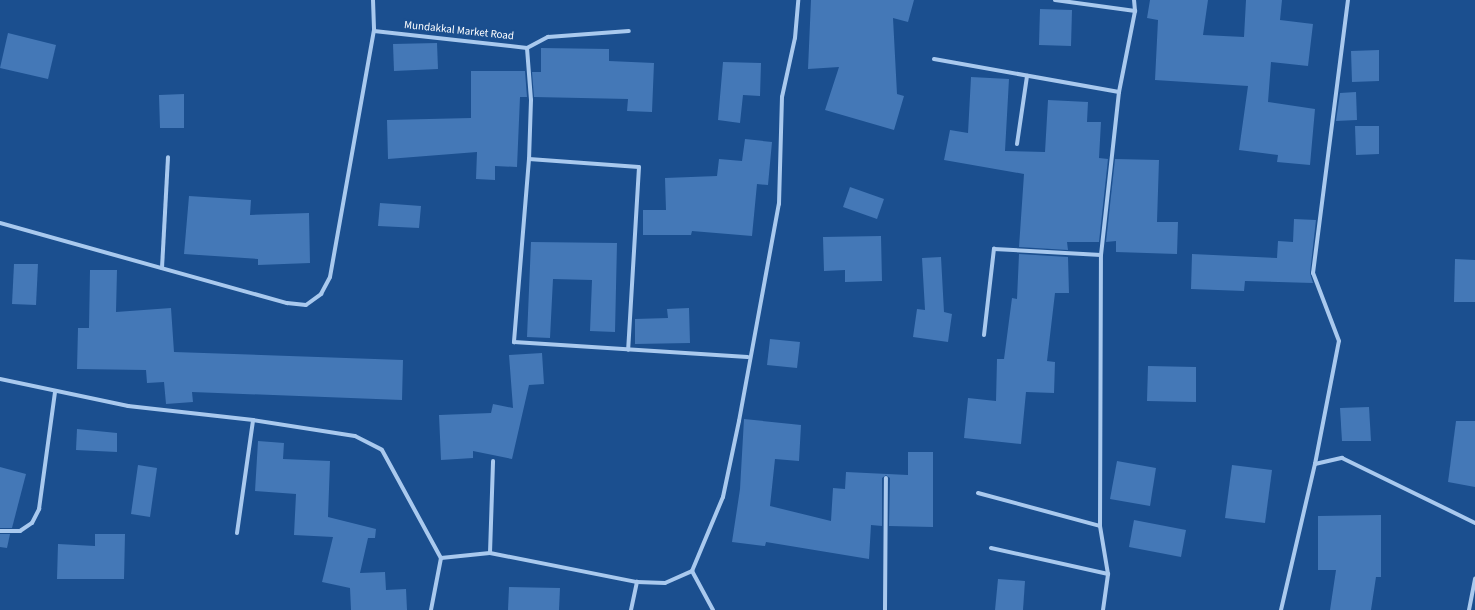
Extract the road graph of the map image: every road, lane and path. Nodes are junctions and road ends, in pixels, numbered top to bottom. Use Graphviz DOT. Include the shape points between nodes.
graph roads {
  1 [pos="373,0"];
  2 [pos="798,0"];
  3 [pos="1055,0"];
  4 [pos="1134,0"];
  5 [pos="1348,0"];
  6 [pos="1135,11"];
  7 [pos="374,31"];
  8 [pos="629,31"];
  9 [pos="527,48"];
  10 [pos="934,59"];
  11 [pos="1027,76"];
  12 [pos="1119,92"];
  13 [pos="1017,144"];
  14 [pos="168,157"];
  15 [pos="529,159"];
  16 [pos="0,222"];
  17 [pos="1101,255"];
  18 [pos="162,268"];
  19 [pos="984,335"];
  20 [pos="628,350"];
  21 [pos="748,357"];
  22 [pos="0,378"];
  23 [pos="55,392"];
  24 [pos="253,420"];
  25 [pos="493,461"];
  26 [pos="1315,464"];
  27 [pos="886,478"];
  28 [pos="978,493"];
  29 [pos="1475,523"];
  30 [pos="1100,526"];
  31 [pos="0,531"];
  32 [pos="237,533"];
  33 [pos="991,548"];
  34 [pos="490,553"];
  35 [pos="440,558"];
  36 [pos="692,571"];
  37 [pos="1108,574"];
  38 [pos="1475,579"];
  39 [pos="637,582"];
  40 [pos="431,610"];
  41 [pos="631,610"];
  42 [pos="713,610"];
  43 [pos="885,610"];
  44 [pos="1103,610"];
  45 [pos="1281,610"];
  46 [pos="1469,610"];
  1 -- 7 [label="street"];
  2 -- 21 [label="street" via="795,38 782,97 779,204"];
  3 -- 6 [label="street"];
  4 -- 6 [label="street"];
  5 -- 26 [label="street" via="1313,273 1339,341"];
  6 -- 12 [label="street"];
  7 -- 9 [label="street, Mundakkal Market Road"];
  7 -- 18 [label="street" via="330,277 321,294 306,305 287,303"];
  8 -- 9 [label="street" via="548,37"];
  9 -- 15 [label="street, Mundakkal Market Road" via="531,100"];
  10 -- 11 [label="street"];
  11 -- 12 [label="street"];
  11 -- 13 [label="street"];
  12 -- 17 [label="street"];
  14 -- 18 [label="street"];
  15 -- 20 [label="street" via="639,167"];
  15 -- 20 [label="street, Mundakkal Market Road" via="514,342"];
  16 -- 18 [label="street"];
  17 -- 19 [label="street" via="994,249"];
  17 -- 30 [label="street"];
  20 -- 21 [label="street"];
  21 -- 36 [label="street" via="723,497"];
  22 -- 23 [label="street"];
  23 -- 24 [label="street" via="128,406"];
  23 -- 31 [label="street" via="39,509 32,523 20,531"];
  24 -- 32 [label="street"];
  24 -- 35 [label="street" via="355,436 382,450"];
  25 -- 34 [label="street"];
  26 -- 29 [label="street" via="1342,458"];
  26 -- 45 [label="street"];
  27 -- 43 [label="street"];
  28 -- 30 [label="street"];
  30 -- 37 [label="street"];
  33 -- 37 [label="street"];
  34 -- 35 [label="street"];
  34 -- 39 [label="street"];
  35 -- 40 [label="street"];
  36 -- 39 [label="street" via="665,583"];
  36 -- 42 [label="street"];
  37 -- 44 [label="street"];
  38 -- 46 [label="street"];
  39 -- 41 [label="street"];
}
